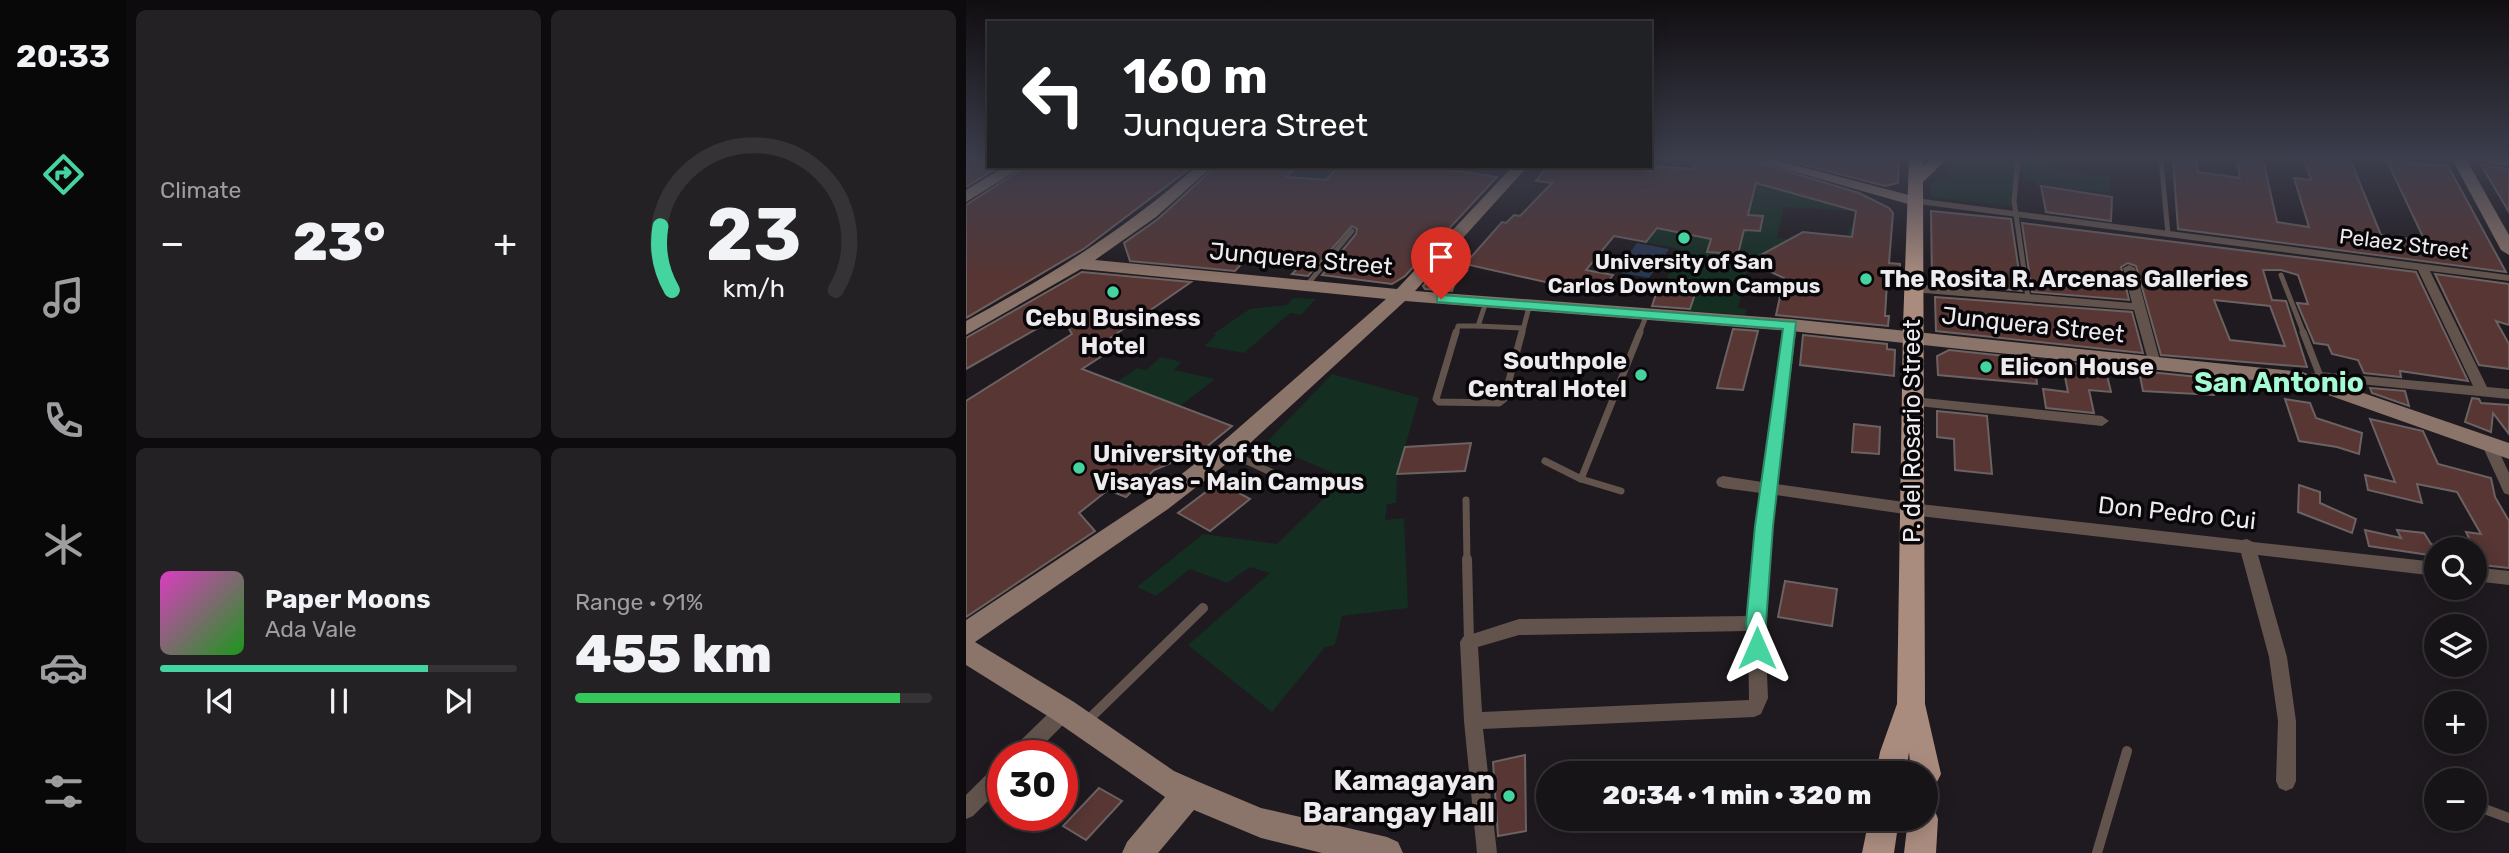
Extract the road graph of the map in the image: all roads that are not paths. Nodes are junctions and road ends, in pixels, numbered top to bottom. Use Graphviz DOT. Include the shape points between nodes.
graph roads {
  1 [pos="1168,199"];
  2 [pos="1490,199"];
  3 [pos="1907,199"];
  4 [pos="2017,199"];
  5 [pos="2165,199"];
  6 [pos="2481,199"];
  7 [pos="1915,201"];
  8 [pos="2016,214"];
  9 [pos="1352,231"];
  10 [pos="2168,234"];
  11 [pos="2509,250"];
  12 [pos="1080,264"];
  13 [pos="2422,267"];
  14 [pos="2129,268"];
  15 [pos="2281,275"];
  16 [pos="2509,278"];
  17 [pos="1305,287"];
  18 [pos="1912,288"];
  19 [pos="1401,295"];
  20 [pos="2028,298"];
  21 [pos="1486,302"];
  22 [pos="1529,307"];
  23 [pos="2140,307"];
  24 [pos="1647,314"];
  25 [pos="1478,326"];
  26 [pos="1791,326"];
  27 [pos="1522,328"];
  28 [pos="966,329"];
  29 [pos="1912,339"];
  30 [pos="2155,364"];
  31 [pos="2311,377"];
  32 [pos="2483,392"];
  33 [pos="2509,394"];
  34 [pos="1914,401"];
  35 [pos="2102,421"];
  36 [pos="2499,448"];
  37 [pos="1227,451"];
  38 [pos="1545,461"];
  39 [pos="1580,479"];
  40 [pos="1723,482"];
  41 [pos="2509,489"];
  42 [pos="1309,490"];
  43 [pos="1621,491"];
  44 [pos="1771,491"];
  45 [pos="1466,500"];
  46 [pos="1912,509"];
  47 [pos="2247,545"];
  48 [pos="2424,567"];
  49 [pos="2487,575"];
  50 [pos="2509,578"];
  51 [pos="1203,608"];
  52 [pos="1756,623"];
  53 [pos="966,634"];
  54 [pos="1469,642"];
  55 [pos="966,651"];
  56 [pos="1911,704"];
  57 [pos="1073,718"];
  58 [pos="1473,721"];
  59 [pos="1042,740"];
  60 [pos="2127,751"];
  61 [pos="1893,761"];
  62 [pos="1925,761"];
  63 [pos="2286,781"];
  64 [pos="987,788"];
  65 [pos="1189,793"];
  66 [pos="966,810"];
  67 [pos="2487,810"];
  68 [pos="2509,818"];
  69 [pos="1882,831"];
  70 [pos="1922,831"];
  71 [pos="1138,853"];
  72 [pos="1387,853"];
  73 [pos="1487,853"];
  74 [pos="1878,853"];
  75 [pos="1920,853"];
  76 [pos="2097,853"];
  1 -- 12 [label="street"];
  2 -- 19 [label="street"];
  3 -- 7 [label="street, Pelaez Street"];
  4 -- 8 [label="lane"];
  5 -- 10 [label="lane"];
  6 -- 11 [label="street"];
  7 -- 8 [label="street, Pelaez Street"];
  7 -- 18 [label="main road, P. del Rosario Street"];
  8 -- 10 [label="street, Pelaez Street"];
  8 -- 20 [label="lane"];
  9 -- 17 [label="lane"];
  10 -- 13 [label="street, Pelaez Street"];
  12 -- 17 [label="street, Junquera Street"];
  12 -- 28 [label="street"];
  13 -- 16 [label="street, Pelaez Street"];
  13 -- 32 [label="street"];
  14 -- 23 [label="street"];
  15 -- 31 [label="lane"];
  17 -- 19 [label="street, Junquera Street"];
  18 -- 20 [label="street"];
  18 -- 29 [label="main road, P. del Rosario Street"];
  19 -- 21 [label="street, Junquera Street"];
  19 -- 37 [label="street"];
  20 -- 23 [label="street"];
  21 -- 22 [label="street, Junquera Street"];
  21 -- 25 [label="lane"];
  22 -- 24 [label="street, Junquera Street"];
  22 -- 27 [label="lane"];
  23 -- 30 [label="street"];
  24 -- 26 [label="street, Junquera Street"];
  24 -- 39 [label="lane"];
  25 -- 27 [label="lane"];
  25 -- 27 [label="lane" via="1458,326 1438,402 1499,403 1504,399"];
  26 -- 29 [label="street, Junquera Street"];
  26 -- 44 [label="street"];
  29 -- 30 [label="street, Junquera Street"];
  29 -- 34 [label="main road, P. del Rosario Street"];
  30 -- 31 [label="street, Junquera Street"];
  31 -- 32 [label="street"];
  31 -- 36 [label="street, Junquera Street"];
  32 -- 33 [label="street"];
  34 -- 35 [label="street"];
  34 -- 46 [label="main road, P. del Rosario Street"];
  36 -- 41 [label="street"];
  37 -- 42 [label="lane"];
  37 -- 53 [label="street" via="1160,503"];
  38 -- 39 [label="lane"];
  39 -- 43 [label="lane"];
  40 -- 44 [label="street, Don Pedro Cui"];
  44 -- 46 [label="street, Don Pedro Cui"];
  44 -- 52 [label="street"];
  45 -- 54 [label="lane"];
  46 -- 47 [label="street, Don Pedro Cui"];
  46 -- 56 [label="main road, P. del Rosario Street"];
  47 -- 48 [label="street, Don Pedro Cui"];
  47 -- 63 [label="street" via="2278,657 2287,721"];
  49 -- 50 [label="street"];
  51 -- 57 [label="lane"];
  52 -- 54 [label="street" via="1519,627"];
  52 -- 58 [label="street" via="1759,698 1754,708"];
  54 -- 58 [label="street"];
  55 -- 57 [label="street"];
  56 -- 61 [label="main road, P. del Rosario Street"];
  56 -- 62 [label="main road, P. del Rosario Street"];
  57 -- 59 [label="street"];
  57 -- 65 [label="street"];
  58 -- 73 [label="street"];
  60 -- 76 [label="lane"];
  64 -- 66 [label="street"];
  65 -- 71 [label="street"];
  65 -- 72 [label="street" via="1262,823"];
  67 -- 68 [label="lane"];
  69 -- 74 [label="main road"];
  70 -- 75 [label="main road"];
}
